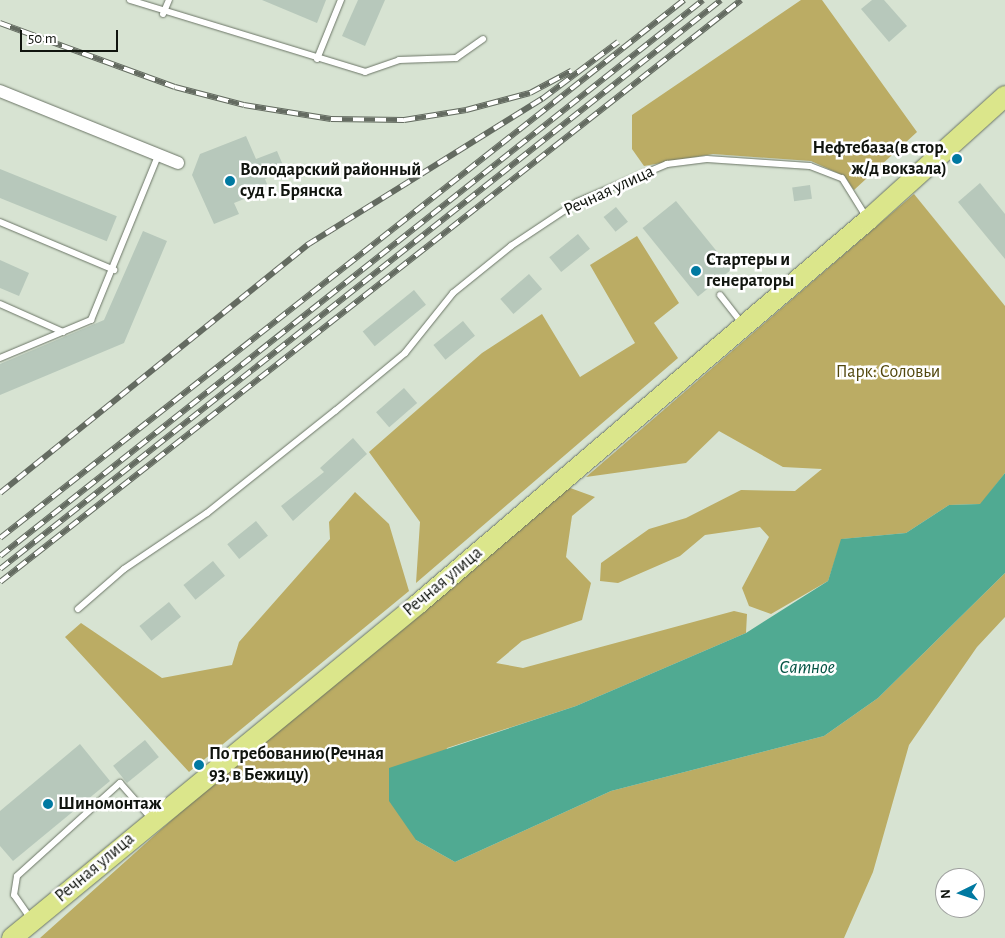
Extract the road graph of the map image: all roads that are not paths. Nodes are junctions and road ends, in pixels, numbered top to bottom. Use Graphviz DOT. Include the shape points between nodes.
graph roads {
  1 [pos="130,0"];
  2 [pos="169,0"];
  3 [pos="341,0"];
  4 [pos="163,14"];
  5 [pos="483,39"];
  6 [pos="317,59"];
  7 [pos="0,91"];
  8 [pos="1005,96"];
  9 [pos="158,156"];
  10 [pos="178,163"];
  11 [pos="868,220"];
  12 [pos="0,222"];
  13 [pos="114,270"];
  14 [pos="720,295"];
  15 [pos="0,304"];
  16 [pos="743,324"];
  17 [pos="63,332"];
  18 [pos="0,358"];
  19 [pos="78,609"];
  20 [pos="153,820"];
  21 [pos="32,920"];
  22 [pos="12,938"];
  1 -- 4 [label="lane"];
  2 -- 4 [label="lane"];
  3 -- 6 [label="lane"];
  4 -- 6 [label="lane"];
  5 -- 6 [label="lane" via="456,58 399,60 365,72"];
  7 -- 9 [label="street"];
  8 -- 11 [label="main road, Речная улица"];
  9 -- 10 [label="street"];
  9 -- 13 [label="lane"];
  11 -- 16 [label="main road, Речная улица"];
  11 -- 19 [label="lane, Речная улица" via="842,178 810,166 707,160 667,164 577,202 511,246 454,293 405,354 207,514 124,569"];
  12 -- 13 [label="lane"];
  13 -- 17 [label="lane" via="91,320"];
  14 -- 16 [label="lane"];
  15 -- 17 [label="lane"];
  16 -- 20 [label="main road, Речная улица" via="418,604"];
  17 -- 18 [label="lane"];
  20 -- 21 [label="main road, Речная улица"];
  20 -- 21 [label="lane" via="120,783 17,876 14,894"];
  21 -- 22 [label="main road, Речная улица"];
}
